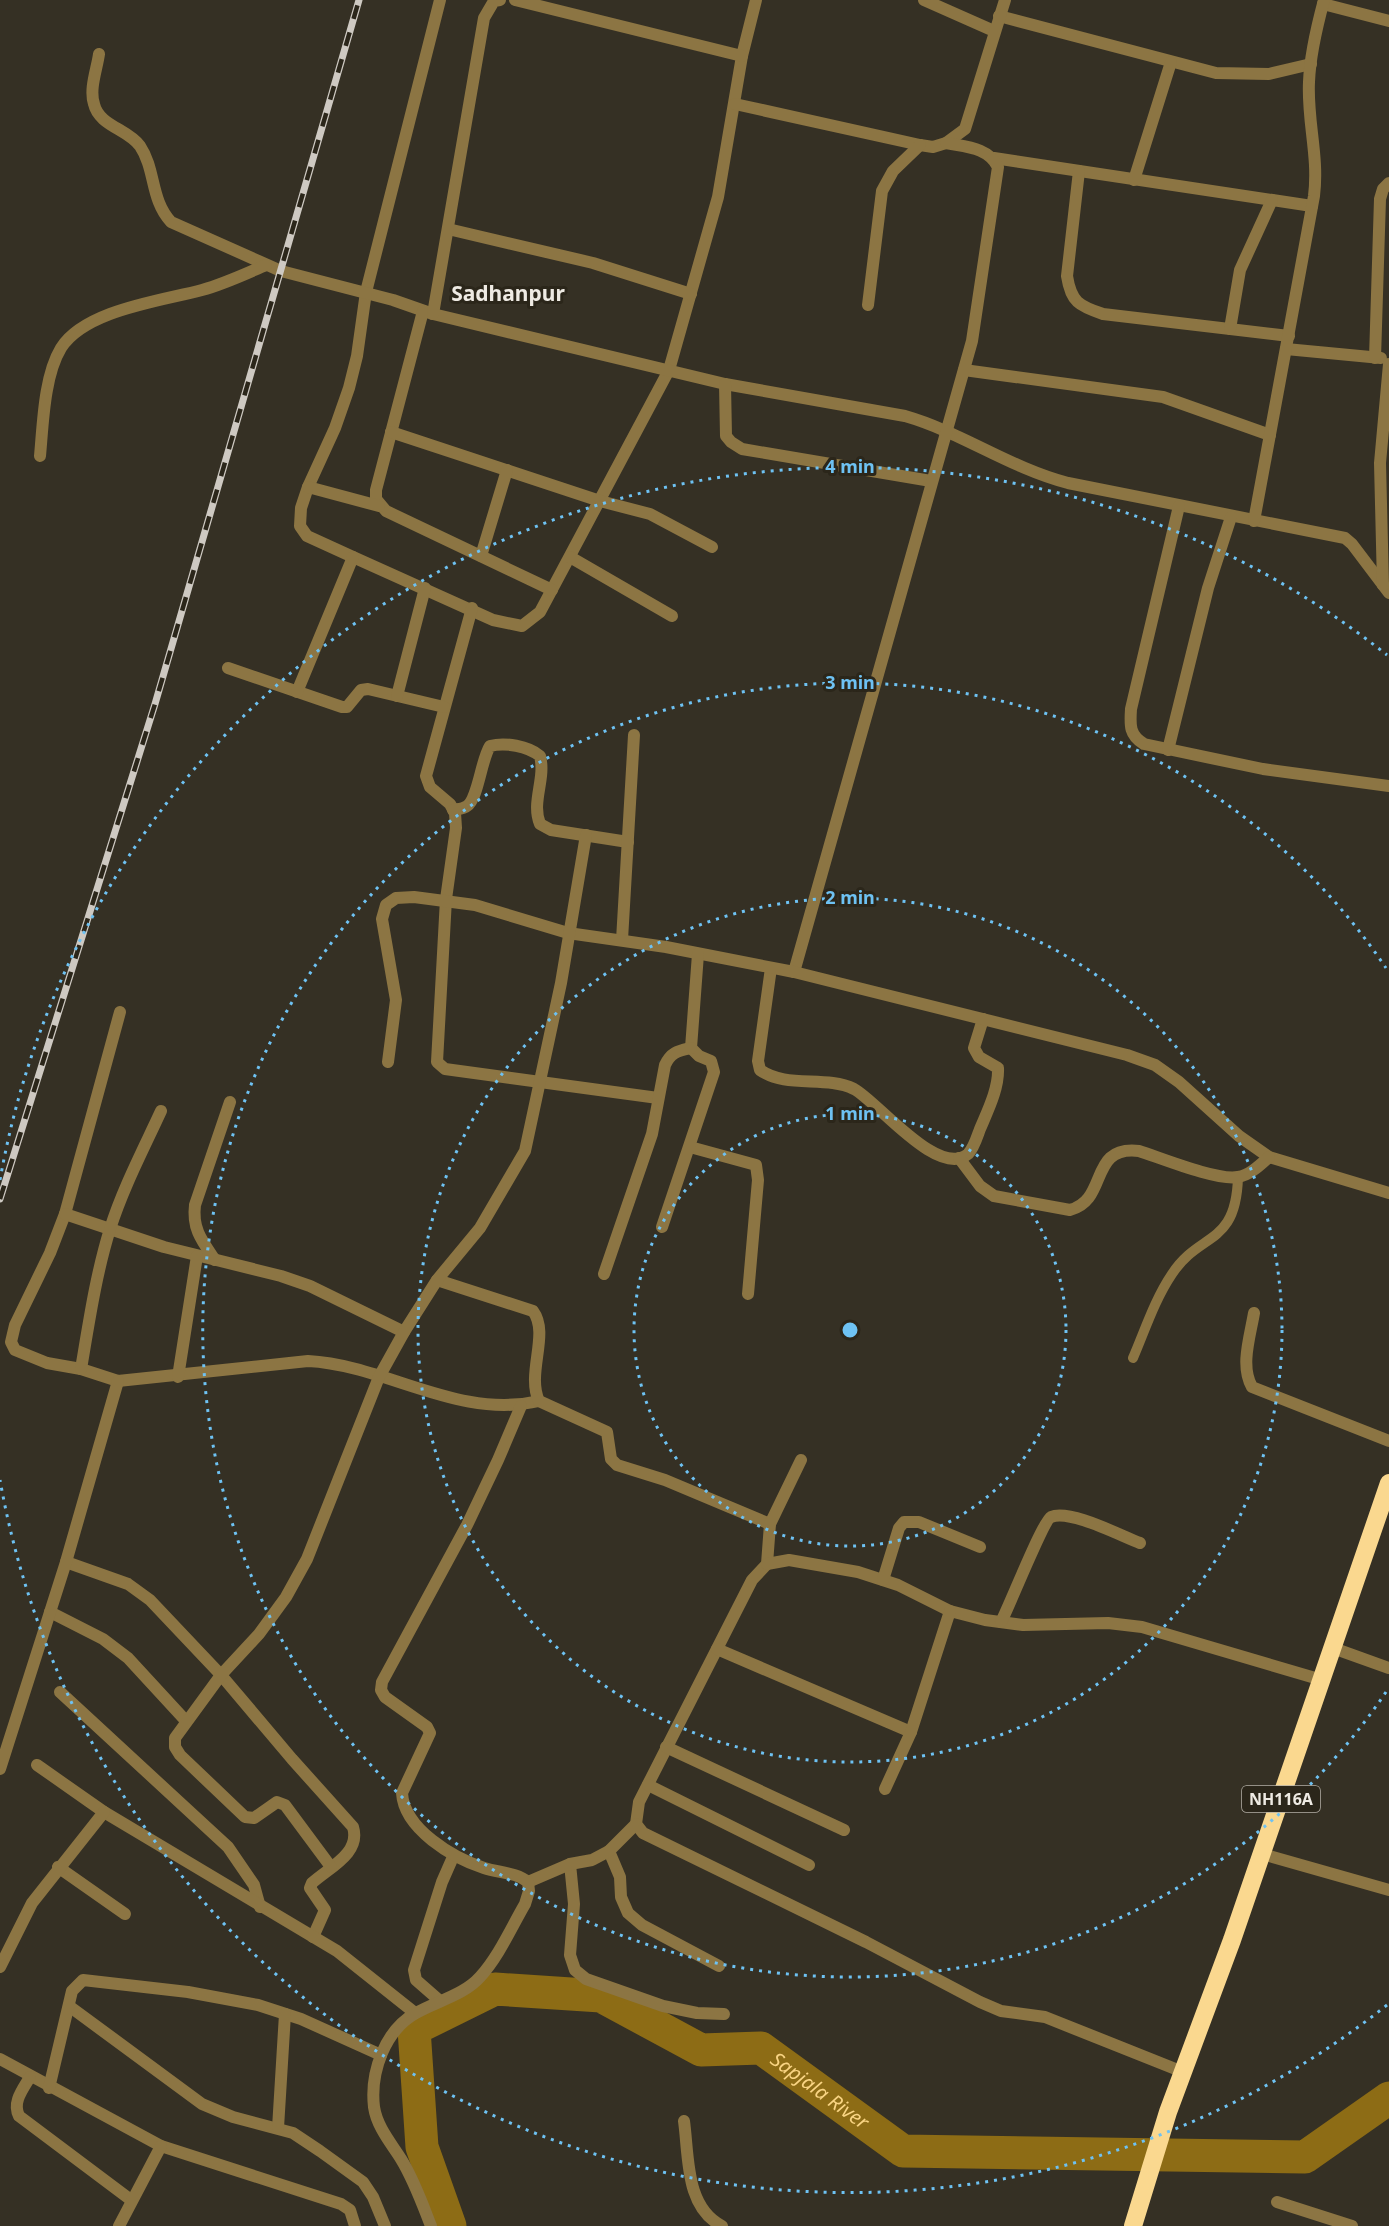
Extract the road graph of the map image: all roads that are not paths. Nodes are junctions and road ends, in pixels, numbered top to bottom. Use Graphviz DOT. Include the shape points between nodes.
graph roads {
  1 [pos="440,0"];
  2 [pos="500,0"];
  3 [pos="515,0"];
  4 [pos="756,0"];
  5 [pos="924,0"];
  6 [pos="1005,0"];
  7 [pos="1323,2"];
  8 [pos="999,16"];
  9 [pos="1389,21"];
  10 [pos="994,31"];
  11 [pos="99,54"];
  12 [pos="742,56"];
  13 [pos="1171,62"];
  14 [pos="1311,64"];
  15 [pos="735,104"];
  16 [pos="946,143"];
  17 [pos="920,145"];
  18 [pos="994,158"];
  19 [pos="1079,171"];
  20 [pos="1134,180"];
  21 [pos="1389,183"];
  22 [pos="1272,200"];
  23 [pos="1312,206"];
  24 [pos="448,229"];
  25 [pos="266,265"];
  26 [pos="366,292"];
  27 [pos="690,294"];
  28 [pos="868,305"];
  29 [pos="428,312"];
  30 [pos="1230,329"];
  31 [pos="1289,336"];
  32 [pos="1286,350"];
  33 [pos="1375,358"];
  34 [pos="1389,359"];
  35 [pos="1389,364"];
  36 [pos="669,370"];
  37 [pos="963,370"];
  38 [pos="1388,380"];
  39 [pos="725,384"];
  40 [pos="946,431"];
  41 [pos="391,432"];
  42 [pos="1270,435"];
  43 [pos="40,456"];
  44 [pos="507,470"];
  45 [pos="932,481"];
  46 [pos="308,488"];
  47 [pos="600,501"];
  48 [pos="379,506"];
  49 [pos="1179,506"];
  50 [pos="1231,517"];
  51 [pos="1254,521"];
  52 [pos="712,547"];
  53 [pos="481,556"];
  54 [pos="353,557"];
  55 [pos="570,557"];
  56 [pos="425,588"];
  57 [pos="1386,589"];
  58 [pos="552,590"];
  59 [pos="472,608"];
  60 [pos="672,616"];
  61 [pos="228,668"];
  62 [pos="297,692"];
  63 [pos="397,696"];
  64 [pos="444,707"];
  65 [pos="634,735"];
  66 [pos="1168,750"];
  67 [pos="1389,786"];
  68 [pos="453,810"];
  69 [pos="586,835"];
  70 [pos="628,842"];
  71 [pos="446,899"];
  72 [pos="568,933"];
  73 [pos="622,940"];
  74 [pos="698,954"];
  75 [pos="771,968"];
  76 [pos="794,972"];
  77 [pos="120,1012"];
  78 [pos="983,1019"];
  79 [pos="691,1048"];
  80 [pos="388,1062"];
  81 [pos="540,1082"];
  82 [pos="658,1098"];
  83 [pos="230,1102"];
  84 [pos="161,1111"];
  85 [pos="690,1147"];
  86 [pos="1269,1157"];
  87 [pos="959,1158"];
  88 [pos="1238,1177"];
  89 [pos="1389,1193"];
  90 [pos="65,1214"];
  91 [pos="662,1227"];
  92 [pos="109,1230"];
  93 [pos="197,1256"];
  94 [pos="215,1260"];
  95 [pos="604,1275"];
  96 [pos="437,1280"];
  97 [pos="748,1294"];
  98 [pos="1254,1313"];
  99 [pos="404,1332"];
  100 [pos="1133,1358"];
  101 [pos="81,1369"];
  102 [pos="178,1377"];
  103 [pos="379,1377"];
  104 [pos="118,1381"];
  105 [pos="539,1401"];
  106 [pos="521,1406"];
  107 [pos="1389,1441"];
  108 [pos="801,1460"];
  109 [pos="1389,1483"];
  110 [pos="770,1524"];
  111 [pos="1140,1543"];
  112 [pos="980,1547"];
  113 [pos="66,1562"];
  114 [pos="767,1564"];
  115 [pos="883,1580"];
  116 [pos="950,1611"];
  117 [pos="50,1612"];
  118 [pos="1001,1622"];
  119 [pos="1333,1648"];
  120 [pos="717,1649"];
  121 [pos="1389,1668"];
  122 [pos="221,1675"];
  123 [pos="1322,1680"];
  124 [pos="60,1692"];
  125 [pos="186,1721"];
  126 [pos="911,1732"];
  127 [pos="666,1747"];
  128 [pos="37,1765"];
  129 [pos="0,1769"];
  130 [pos="648,1785"];
  131 [pos="885,1789"];
  132 [pos="104,1812"];
  133 [pos="636,1824"];
  134 [pos="844,1830"];
  135 [pos="609,1851"];
  136 [pos="1262,1854"];
  137 [pos="453,1857"];
  138 [pos="570,1864"];
  139 [pos="809,1864"];
  140 [pos="58,1867"];
  141 [pos="331,1867"];
  142 [pos="528,1882"];
  143 [pos="1389,1890"];
  144 [pos="260,1907"];
  145 [pos="125,1914"];
  146 [pos="313,1937"];
  147 [pos="719,1966"];
  148 [pos="0,1967"];
  149 [pos="440,2001"];
  150 [pos="69,2006"];
  151 [pos="415,2013"];
  152 [pos="285,2014"];
  153 [pos="724,2014"];
  154 [pos="381,2055"];
  155 [pos="0,2059"];
  156 [pos="1183,2072"];
  157 [pos="30,2077"];
  158 [pos="49,2088"];
  159 [pos="684,2121"];
  160 [pos="278,2128"];
  161 [pos="161,2146"];
  162 [pos="132,2199"];
  163 [pos="1277,2202"];
  164 [pos="119,2226"];
  165 [pos="355,2226"];
  166 [pos="385,2226"];
  167 [pos="430,2226"];
  168 [pos="722,2226"];
  169 [pos="1133,2226"];
  170 [pos="1352,2226"];
  1 -- 26 [label="street"];
  2 -- 24 [label="street" via="494,1 484,18"];
  3 -- 12 [label="street"];
  4 -- 12 [label="street"];
  5 -- 10 [label="street"];
  6 -- 8 [label="street"];
  7 -- 9 [label="street"];
  7 -- 14 [label="street"];
  8 -- 10 [label="street"];
  8 -- 13 [label="street"];
  10 -- 16 [label="street" via="965,129"];
  11 -- 25 [label="street" via="93,90 97,114 131,135 142,149 164,215 171,222"];
  12 -- 15 [label="street"];
  13 -- 14 [label="street" via="1232,75 1269,74"];
  13 -- 20 [label="street"];
  14 -- 23 [label="street" via="1310,105 1316,156"];
  15 -- 17 [label="street"];
  15 -- 27 [label="street" via="718,197"];
  16 -- 17 [label="street"];
  16 -- 18 [label="street" via="984,151"];
  17 -- 28 [label="street" via="893,171 882,191"];
  18 -- 19 [label="street"];
  18 -- 37 [label="street" via="998,178 977,315"];
  19 -- 20 [label="street"];
  19 -- 30 [label="street" via="1067,276 1076,301 1103,314"];
  20 -- 22 [label="street"];
  21 -- 33 [label="street" via="1380,199"];
  22 -- 23 [label="street"];
  22 -- 30 [label="street" via="1240,270"];
  23 -- 31 [label="street"];
  24 -- 27 [label="street" via="593,263"];
  24 -- 29 [label="street"];
  25 -- 26 [label="street"];
  25 -- 43 [label="street" via="215,286 117,312 69,337 59,350 45,400"];
  26 -- 29 [label="street"];
  26 -- 46 [label="street" via="349,388"];
  27 -- 36 [label="street"];
  29 -- 36 [label="street"];
  29 -- 41 [label="street"];
  30 -- 31 [label="street"];
  31 -- 32 [label="street"];
  32 -- 33 [label="street"];
  32 -- 42 [label="street"];
  33 -- 34 [label="street"];
  35 -- 38 [label="street"];
  36 -- 39 [label="street"];
  36 -- 47 [label="street"];
  37 -- 40 [label="street"];
  37 -- 42 [label="street" via="1163,397"];
  38 -- 57 [label="street" via="1380,463"];
  39 -- 40 [label="street" via="905,416"];
  39 -- 45 [label="street" via="726,435 742,449"];
  40 -- 45 [label="street"];
  40 -- 49 [label="street" via="1048,478"];
  41 -- 44 [label="street"];
  41 -- 48 [label="street" via="376,490"];
  42 -- 51 [label="street"];
  44 -- 47 [label="street"];
  44 -- 53 [label="street"];
  45 -- 76 [label="street"];
  46 -- 48 [label="street"];
  46 -- 54 [label="street" via="299,518 303,532"];
  47 -- 52 [label="street" via="651,514"];
  47 -- 55 [label="street"];
  48 -- 53 [label="street"];
  49 -- 50 [label="street"];
  49 -- 66 [label="street" via="1130,726 1133,738"];
  50 -- 51 [label="street"];
  50 -- 66 [label="street" via="1208,588"];
  51 -- 57 [label="street" via="1345,538"];
  53 -- 58 [label="street"];
  54 -- 56 [label="street"];
  54 -- 62 [label="street"];
  55 -- 58 [label="street"];
  55 -- 60 [label="street"];
  56 -- 59 [label="street"];
  56 -- 63 [label="street"];
  58 -- 59 [label="street" via="540,612 522,626 506,624"];
  59 -- 64 [label="street"];
  61 -- 62 [label="street"];
  62 -- 63 [label="street" via="342,707 347,707 361,690"];
  63 -- 64 [label="street"];
  64 -- 68 [label="street" via="426,776 430,788"];
  65 -- 70 [label="street"];
  66 -- 67 [label="street" via="1304,776"];
  68 -- 69 [label="street" via="468,806 473,800 490,746 527,749 540,756 543,766 536,815 540,824 551,830"];
  68 -- 71 [label="street" via="456,828"];
  69 -- 70 [label="street"];
  69 -- 72 [label="street"];
  70 -- 73 [label="street"];
  71 -- 72 [label="street"];
  71 -- 80 [label="street" via="396,898 386,906 383,934 396,1000"];
  71 -- 81 [label="street" via="436,1062 445,1069"];
  72 -- 73 [label="street"];
  72 -- 81 [label="street"];
  73 -- 74 [label="street"];
  74 -- 75 [label="street"];
  74 -- 79 [label="street"];
  75 -- 76 [label="street"];
  75 -- 87 [label="street" via="758,1060 760,1070 778,1078 854,1089 920,1145"];
  76 -- 78 [label="street"];
  77 -- 90 [label="street"];
  78 -- 86 [label="street" via="1155,1065"];
  78 -- 87 [label="street" via="975,1053 995,1064 998,1073 976,1140 969,1153"];
  79 -- 82 [label="street" via="669,1056"];
  79 -- 85 [label="street" via="711,1060 714,1072"];
  81 -- 82 [label="street"];
  81 -- 96 [label="street" via="525,1151 512,1176 480,1228"];
  82 -- 95 [label="street" via="645,1156"];
  83 -- 94 [label="street" via="195,1205 196,1230"];
  84 -- 92 [label="street"];
  85 -- 91 [label="street"];
  85 -- 97 [label="street" via="756,1166"];
  86 -- 88 [label="street"];
  86 -- 89 [label="street"];
  87 -- 88 [label="street" via="980,1186 994,1196 1058,1209 1080,1207 1114,1152 1124,1149 1222,1177"];
  88 -- 100 [label="lane" via="1232,1217 1221,1233 1173,1272"];
  90 -- 92 [label="street"];
  90 -- 101 [label="street" via="11,1342 24,1355"];
  92 -- 93 [label="street"];
  92 -- 101 [label="street"];
  93 -- 94 [label="street"];
  93 -- 102 [label="street"];
  94 -- 99 [label="street" via="310,1286"];
  96 -- 99 [label="street"];
  96 -- 105 [label="street" via="533,1311 540,1326 533,1381"];
  98 -- 107 [label="street" via="1246,1366 1252,1387"];
  99 -- 103 [label="street"];
  101 -- 104 [label="street"];
  102 -- 103 [label="street" via="308,1361 328,1362"];
  102 -- 104 [label="street"];
  103 -- 106 [label="street" via="432,1394 500,1407"];
  103 -- 122 [label="street" via="307,1559 259,1634"];
  104 -- 113 [label="street"];
  105 -- 106 [label="street"];
  105 -- 110 [label="street" via="607,1432 611,1459 617,1465 665,1480"];
  106 -- 137 [label="street" via="483,1493 382,1682 385,1697 430,1733 402,1793 402,1804 432,1841"];
  108 -- 110 [label="street"];
  109 -- 119 [label="highway, NH116A"];
  110 -- 114 [label="street"];
  111 -- 118 [label="street" via="1082,1520 1052,1517 1043,1525"];
  112 -- 115 [label="street" via="919,1522 904,1522"];
  113 -- 117 [label="street"];
  113 -- 122 [label="street" via="128,1584 150,1600"];
  114 -- 115 [label="street" via="789,1560"];
  114 -- 120 [label="street" via="752,1580"];
  115 -- 116 [label="street"];
  116 -- 118 [label="street"];
  116 -- 126 [label="street"];
  117 -- 125 [label="street" via="103,1639 128,1658"];
  117 -- 129 [label="street"];
  118 -- 123 [label="street" via="1142,1627"];
  119 -- 121 [label="street"];
  119 -- 123 [label="highway, NH116A"];
  120 -- 126 [label="street"];
  120 -- 127 [label="street"];
  122 -- 125 [label="street"];
  122 -- 141 [label="street" via="353,1827 351,1851"];
  123 -- 136 [label="highway, NH116A"];
  124 -- 144 [label="street" via="228,1847 254,1885"];
  125 -- 141 [label="street" via="175,1738 180,1755 245,1817 254,1818 277,1802 285,1805"];
  126 -- 131 [label="street"];
  127 -- 130 [label="street"];
  127 -- 134 [label="street"];
  128 -- 132 [label="street"];
  130 -- 133 [label="street" via="636,1812"];
  130 -- 139 [label="street"];
  132 -- 140 [label="street"];
  132 -- 144 [label="street"];
  133 -- 135 [label="street"];
  133 -- 156 [label="street" via="643,1833 980,2002 1001,2011 1045,2017"];
  135 -- 138 [label="street" via="592,1860"];
  135 -- 147 [label="street" via="618,1870 621,1897 628,1913 642,1925"];
  136 -- 143 [label="street"];
  136 -- 156 [label="highway, NH116A"];
  137 -- 142 [label="street"];
  137 -- 149 [label="street" via="414,1970 424,1990"];
  138 -- 142 [label="street"];
  138 -- 153 [label="street" via="574,1904 570,1955 575,1970 586,1979 663,2007"];
  140 -- 145 [label="street"];
  140 -- 148 [label="street" via="32,1902"];
  141 -- 146 [label="street" via="310,1888 325,1910"];
  142 -- 149 [label="street" via="525,1904 479,1979"];
  144 -- 146 [label="street"];
  146 -- 151 [label="street" via="378,1981"];
  149 -- 151 [label="street"];
  150 -- 152 [label="street" via="76,1984 93,1980 220,1998"];
  150 -- 158 [label="street"];
  150 -- 160 [label="street" via="202,2104 233,2117"];
  151 -- 154 [label="street" via="394,2032"];
  152 -- 154 [label="street"];
  152 -- 160 [label="street"];
  154 -- 167 [label="street" via="375,2076 374,2108 418,2192"];
  155 -- 157 [label="street"];
  156 -- 169 [label="highway, NH116A"];
  157 -- 158 [label="street"];
  157 -- 162 [label="street" via="17,2102 19,2116"];
  158 -- 161 [label="street"];
  159 -- 168 [label="street" via="694,2194 702,2211"];
  160 -- 166 [label="street" via="293,2133 363,2182"];
  161 -- 162 [label="street"];
  161 -- 165 [label="street" via="341,2204 350,2210"];
  162 -- 164 [label="street"];
  163 -- 170 [label="street"];
}
